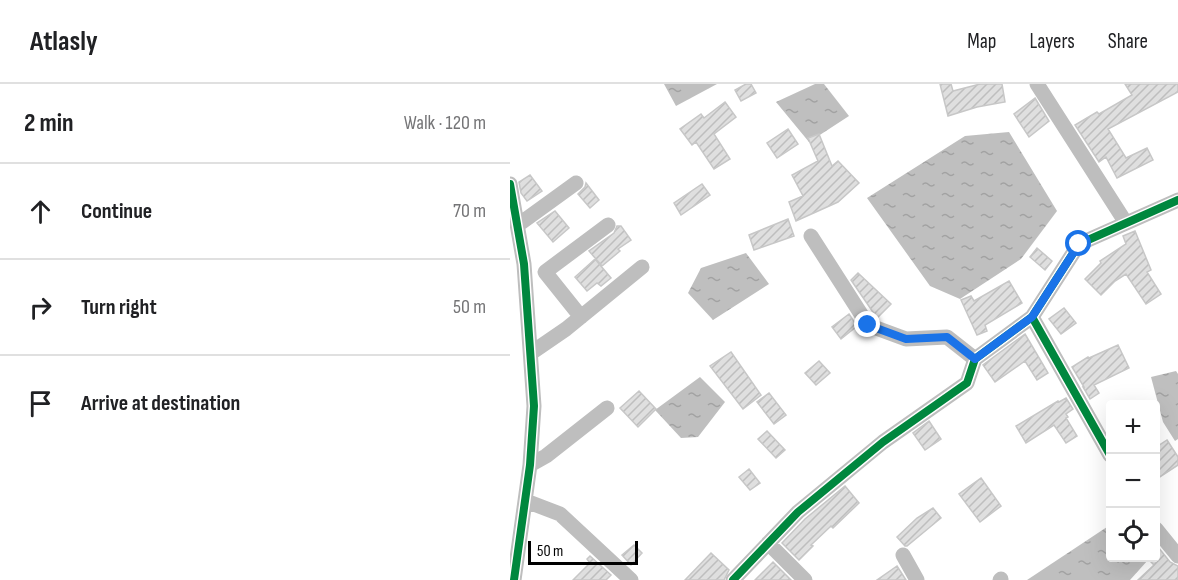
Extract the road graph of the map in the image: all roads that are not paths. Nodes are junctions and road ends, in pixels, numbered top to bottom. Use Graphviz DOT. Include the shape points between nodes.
graph roads {
  1 [pos="1036,84"];
  2 [pos="576,183"];
  3 [pos="510,184"];
  4 [pos="1178,200"];
  5 [pos="1126,223"];
  6 [pos="518,225"];
  7 [pos="608,225"];
  8 [pos="811,236"];
  9 [pos="642,267"];
  10 [pos="581,317"];
  11 [pos="1032,317"];
  12 [pos="531,353"];
  13 [pos="975,359"];
  14 [pos="607,408"];
  15 [pos="1109,454"];
  16 [pos="530,465"];
  17 [pos="526,501"];
  18 [pos="1160,535"];
  19 [pos="768,543"];
  20 [pos="903,555"];
  21 [pos="1178,556"];
  22 [pos="514,580"];
  23 [pos="631,580"];
  24 [pos="734,580"];
  25 [pos="805,580"];
  26 [pos="917,580"];
  1 -- 5 [label="street"];
  2 -- 6 [label="street"];
  3 -- 6 [label="street"];
  4 -- 5 [label="street"];
  5 -- 11 [label="street" via="1079,244"];
  6 -- 12 [label="street"];
  7 -- 10 [label="street" via="545,272"];
  8 -- 13 [label="street" via="868,325 906,339 947,337"];
  9 -- 10 [label="street"];
  10 -- 12 [label="street"];
  11 -- 13 [label="street"];
  11 -- 15 [label="street"];
  12 -- 16 [label="street" via="534,406"];
  13 -- 19 [label="street" via="967,383 883,442 798,512"];
  14 -- 16 [label="street"];
  16 -- 17 [label="street"];
  17 -- 22 [label="street"];
  17 -- 23 [label="street" via="560,514"];
  18 -- 21 [label="street"];
  19 -- 24 [label="street"];
  19 -- 25 [label="street"];
  20 -- 26 [label="street"];
}
